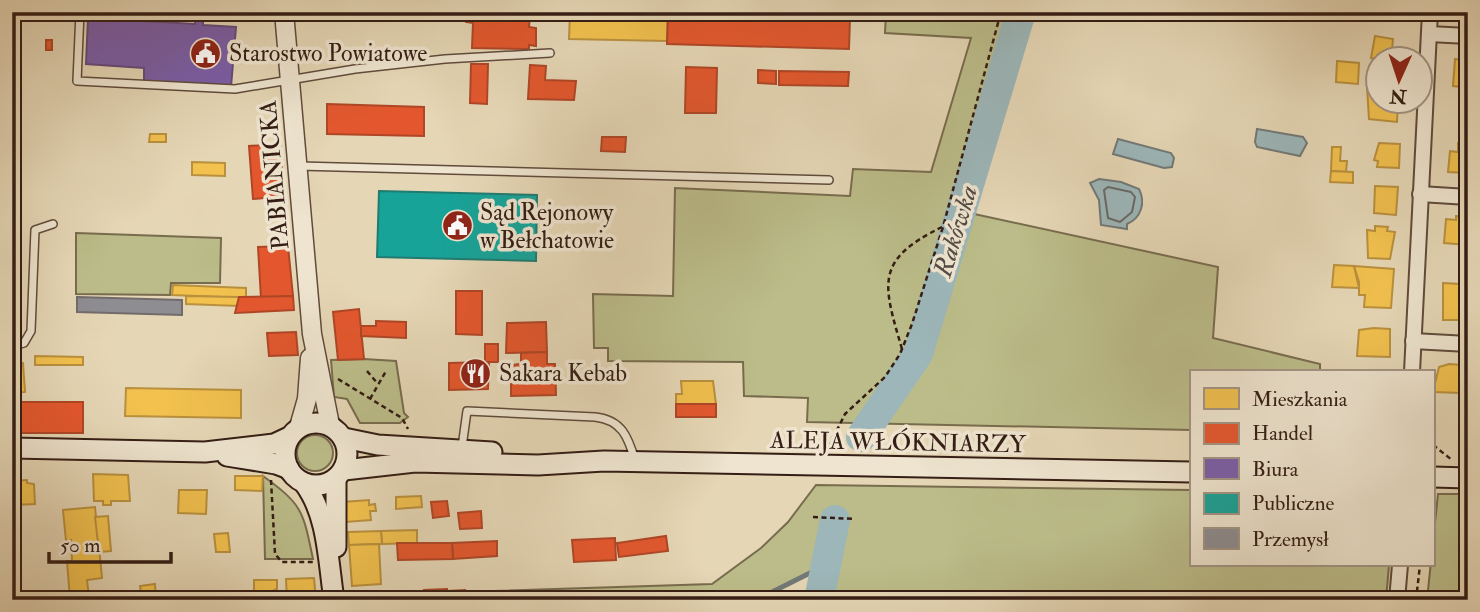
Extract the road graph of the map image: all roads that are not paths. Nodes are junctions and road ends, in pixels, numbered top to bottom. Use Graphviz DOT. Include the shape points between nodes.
graph roads {
  1 [pos="80,12"];
  2 [pos="284,12"];
  3 [pos="1430,12"];
  4 [pos="1429,34"];
  5 [pos="1468,36"];
  6 [pos="550,53"];
  7 [pos="289,78"];
  8 [pos="298,166"];
  9 [pos="829,180"];
  10 [pos="1420,194"];
  11 [pos="1468,197"];
  12 [pos="53,224"];
  13 [pos="312,334"];
  14 [pos="1413,341"];
  15 [pos="1468,344"];
  16 [pos="12,346"];
  17 [pos="1412,370"];
  18 [pos="294,432"];
  19 [pos="337,432"];
  20 [pos="12,448"];
  21 [pos="205,452"];
  22 [pos="462,457"];
  23 [pos="635,461"];
  24 [pos="1462,471"];
  25 [pos="1190,472"];
  26 [pos="340,474"];
  27 [pos="288,476"];
  28 [pos="1434,477"];
  29 [pos="1400,566"];
  30 [pos="335,600"];
  31 [pos="1397,600"];
  1 -- 7 [label="lane" via="77,81 235,89"];
  2 -- 7 [label="street, PABIANICKA"];
  3 -- 4 [label="street"];
  4 -- 5 [label="street"];
  4 -- 10 [label="street"];
  6 -- 7 [label="lane" via="445,59"];
  7 -- 8 [label="street, PABIANICKA"];
  8 -- 9 [label="lane"];
  8 -- 13 [label="street, PABIANICKA"];
  10 -- 11 [label="street"];
  10 -- 14 [label="street"];
  12 -- 16 [label="lane" via="35,230 31,331 24,343"];
  13 -- 18 [label="street, PABIANICKA" via="307,399"];
  13 -- 19 [label="street, PABIANICKA"];
  14 -- 15 [label="street"];
  14 -- 17 [label="street"];
  18 -- 19 [label="main road" via="312,423"];
  18 -- 21 [label="main road" via="274,444"];
  18 -- 27 [label="main road" via="285,450"];
  19 -- 22 [label="main road, ALEJA WŁÓKNIARZY" via="378,445"];
  19 -- 26 [label="main road" via="348,458"];
  20 -- 21 [label="main road"];
  21 -- 27 [label="main road" via="276,464"];
  22 -- 23 [label="main road, ALEJA WŁÓKNIARZY" via="538,466"];
  22 -- 23 [label="lane" via="467,411 605,418 627,434"];
  22 -- 26 [label="main road, ALEJA WŁÓKNIARZY" via="390,463"];
  23 -- 25 [label="main road, ALEJA WŁÓKNIARZY" via="828,456 869,466"];
  24 -- 28 [label="main road"];
  26 -- 27 [label="main road" via="313,485"];
  26 -- 30 [label="main road"];
  27 -- 30 [label="main road" via="313,495"];
  29 -- 31 [label="street"];
}
